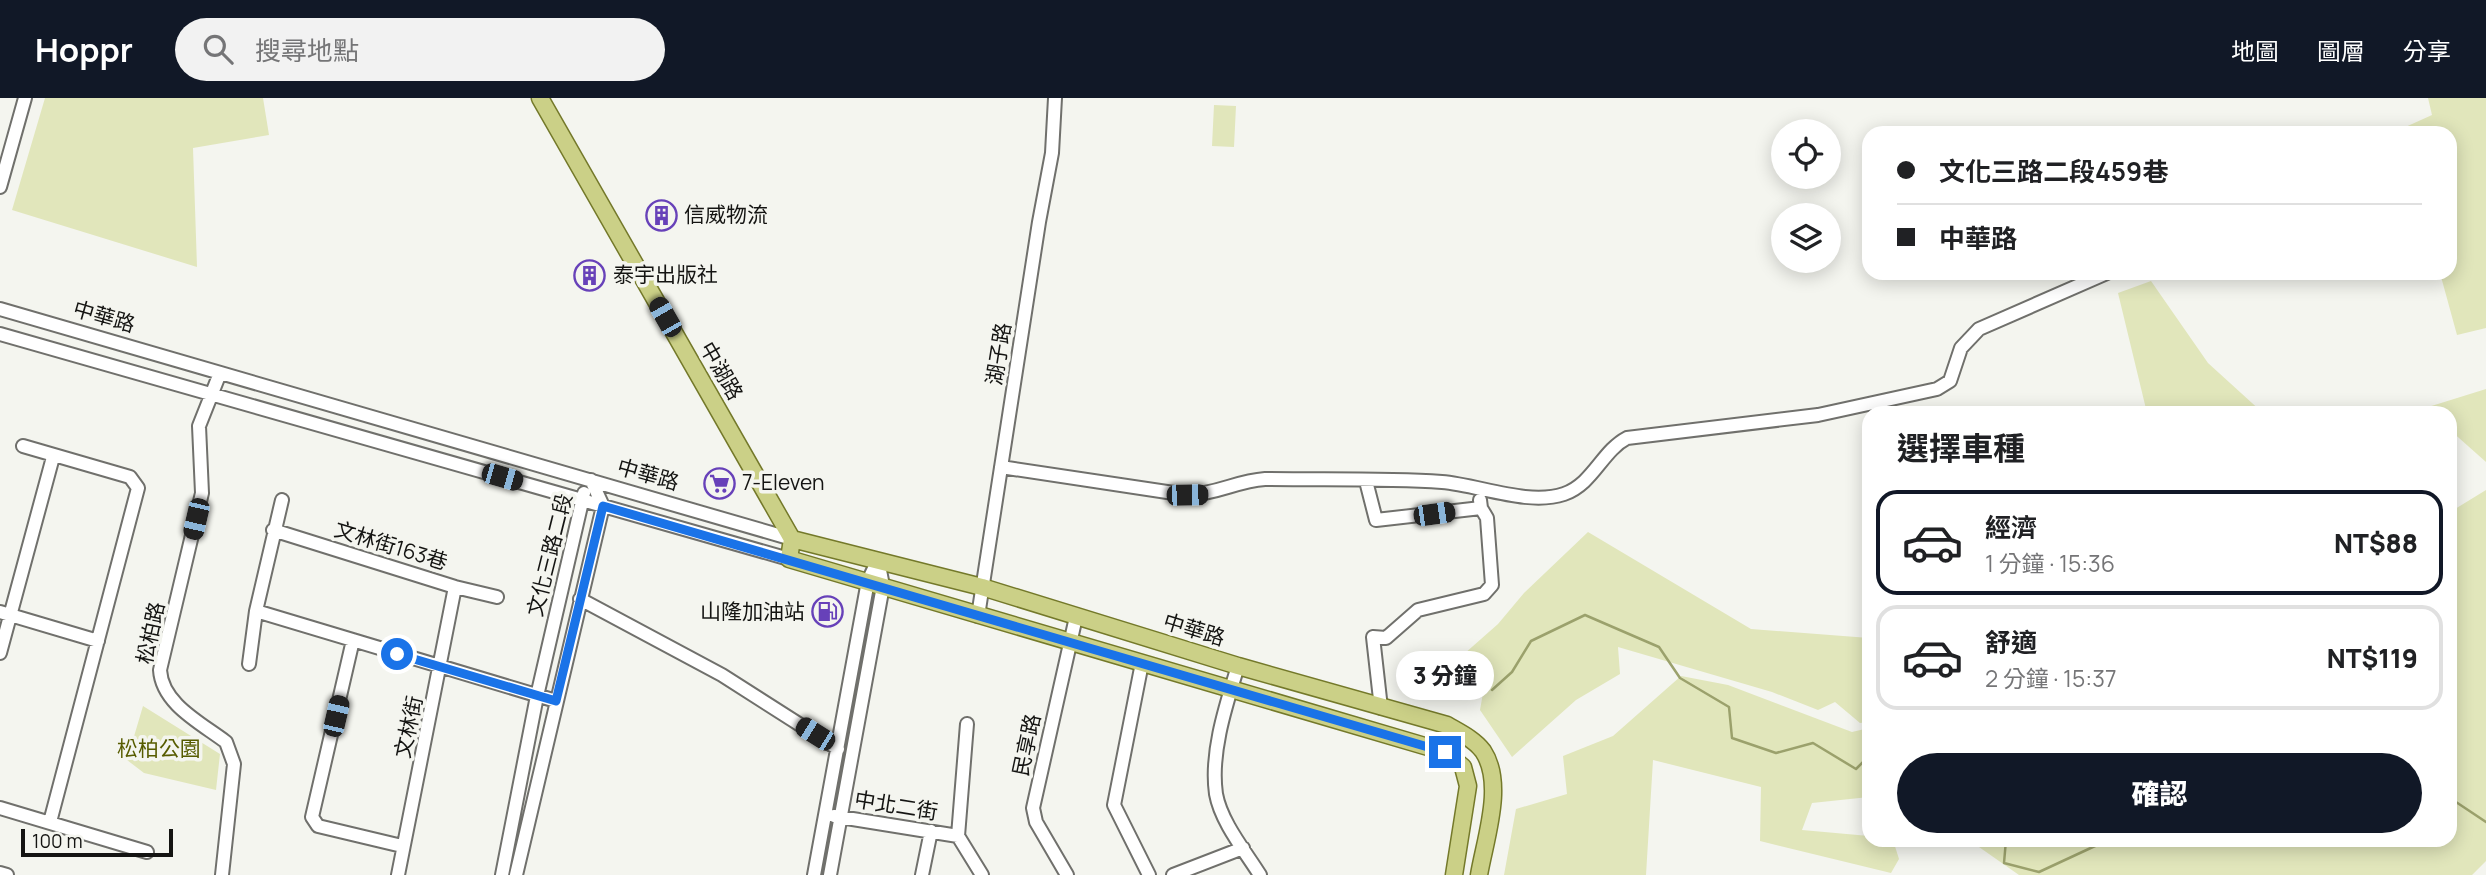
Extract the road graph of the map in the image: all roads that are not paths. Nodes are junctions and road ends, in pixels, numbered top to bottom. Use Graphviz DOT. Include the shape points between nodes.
graph roads {
  1 [pos="25,98"];
  2 [pos="540,98"];
  3 [pos="1055,98"];
  4 [pos="0,187"];
  5 [pos="2091,280"];
  6 [pos="0,309"];
  7 [pos="0,334"];
  8 [pos="220,373"];
  9 [pos="211,394"];
  10 [pos="23,446"];
  11 [pos="53,457"];
  12 [pos="1001,467"];
  13 [pos="591,480"];
  14 [pos="1366,481"];
  15 [pos="1479,488"];
  16 [pos="282,500"];
  17 [pos="581,500"];
  18 [pos="603,506"];
  19 [pos="1481,508"];
  20 [pos="273,530"];
  21 [pos="792,539"];
  22 [pos="789,559"];
  23 [pos="878,560"];
  24 [pos="876,584"];
  25 [pos="455,587"];
  26 [pos="982,587"];
  27 [pos="497,597"];
  28 [pos="580,598"];
  29 [pos="256,611"];
  30 [pos="5,614"];
  31 [pos="978,616"];
  32 [pos="1076,617"];
  33 [pos="354,640"];
  34 [pos="1069,640"];
  35 [pos="98,641"];
  36 [pos="0,653"];
  37 [pos="1142,663"];
  38 [pos="249,664"];
  39 [pos="1238,666"];
  40 [pos="441,668"];
  41 [pos="1231,691"];
  42 [pos="537,696"];
  43 [pos="556,701"];
  44 [pos="1381,708"];
  45 [pos="967,724"];
  46 [pos="838,748"];
  47 [pos="0,808"];
  48 [pos="825,814"];
  49 [pos="841,817"];
  50 [pos="50,822"];
  51 [pos="931,831"];
  52 [pos="958,836"];
  53 [pos="402,846"];
  54 [pos="1243,848"];
  55 [pos="147,852"];
  56 [pos="0,873"];
  57 [pos="7,875"];
  58 [pos="222,875"];
  59 [pos="398,875"];
  60 [pos="502,875"];
  61 [pos="516,875"];
  62 [pos="814,875"];
  63 [pos="830,875"];
  64 [pos="922,875"];
  65 [pos="982,875"];
  66 [pos="1067,875"];
  67 [pos="1149,875"];
  68 [pos="1173,875"];
  69 [pos="1260,875"];
  70 [pos="1454,875"];
  71 [pos="1479,875"];
  1 -- 4 [label="street"];
  2 -- 21 [label="main road, 中湖路"];
  3 -- 12 [label="street, 湖子路" via="1052,153"];
  5 -- 15 [label="street" via="1979,329 1961,348 1950,382 1937,389 1818,415 1627,438 1613,445 1583,484 1563,494 1496,494"];
  6 -- 8 [label="street, 中華路"];
  7 -- 9 [label="street, 中華路"];
  8 -- 9 [label="street, 松柏路"];
  8 -- 13 [label="street, 中華路"];
  9 -- 17 [label="street, 中華路"];
  9 -- 58 [label="street, 松柏路" via="199,426 202,493 160,670 167,696 226,742 232,752"];
  10 -- 11 [label="street"];
  11 -- 30 [label="street"];
  11 -- 35 [label="street" via="130,477 138,488"];
  12 -- 14 [label="street" via="1187,495 1209,494 1257,479"];
  12 -- 26 [label="street, 湖子路"];
  13 -- 17 [label="street, 文化三路二段"];
  13 -- 18 [label="street, 文化三路二段"];
  13 -- 21 [label="street, 中華路"];
  14 -- 15 [label="street" via="1443,482"];
  14 -- 19 [label="street" via="1376,520"];
  15 -- 19 [label="street"];
  16 -- 20 [label="street"];
  17 -- 18 [label="street, 中華路"];
  17 -- 42 [label="street, 文化三路二段"];
  18 -- 22 [label="street, 中華路"];
  18 -- 28 [label="street, 文化三路二段"];
  19 -- 44 [label="street" via="1487,518 1492,585 1484,594 1418,610 1386,638 1373,638"];
  20 -- 25 [label="street, 文林街163巷"];
  20 -- 29 [label="street"];
  21 -- 22 [label="main road"];
  21 -- 23 [label="main road, 中華路"];
  22 -- 24 [label="main road, 中華路"];
  23 -- 24 [label="street"];
  23 -- 26 [label="main road, 中華路"];
  24 -- 31 [label="main road, 中華路"];
  24 -- 46 [label="street"];
  24 -- 49 [label="street"];
  25 -- 27 [label="street, 文林街163巷"];
  25 -- 40 [label="street, 文林街"];
  26 -- 31 [label="street, 湖子路"];
  26 -- 32 [label="main road, 中華路"];
  28 -- 43 [label="street, 文化三路二段"];
  28 -- 46 [label="street" via="722,676"];
  29 -- 33 [label="street"];
  29 -- 38 [label="street"];
  30 -- 35 [label="street"];
  30 -- 36 [label="street"];
  31 -- 34 [label="main road, 中華路"];
  32 -- 34 [label="street, 民享路"];
  32 -- 39 [label="main road, 中華路"];
  33 -- 40 [label="street"];
  33 -- 53 [label="street" via="313,821"];
  34 -- 37 [label="main road, 中華路"];
  34 -- 66 [label="street, 民享路" via="1033,808 1035,821"];
  35 -- 50 [label="street"];
  37 -- 41 [label="main road, 中華路"];
  37 -- 67 [label="street" via="1114,805"];
  39 -- 41 [label="street"];
  39 -- 44 [label="main road, 中華路"];
  40 -- 42 [label="street"];
  40 -- 53 [label="street, 文林街"];
  41 -- 54 [label="street" via="1219,743 1216,796"];
  41 -- 70 [label="main road, 中華路" via="1445,752 1463,767 1468,786"];
  42 -- 43 [label="street"];
  42 -- 60 [label="street, 文化三路二段"];
  43 -- 61 [label="street, 文化三路二段"];
  44 -- 71 [label="main road, 中華路" via="1447,725 1482,751 1492,773 1492,796"];
  45 -- 52 [label="street"];
  46 -- 48 [label="street"];
  47 -- 50 [label="street"];
  48 -- 49 [label="street, 中北二街"];
  48 -- 62 [label="street"];
  49 -- 51 [label="street, 中北二街"];
  49 -- 63 [label="street"];
  50 -- 55 [label="street"];
  51 -- 52 [label="street, 中北二街"];
  51 -- 64 [label="street"];
  52 -- 65 [label="street, 中北二街"];
  53 -- 59 [label="street, 文林街"];
  54 -- 68 [label="street"];
  54 -- 69 [label="street"];
  56 -- 57 [label="street"];
}
